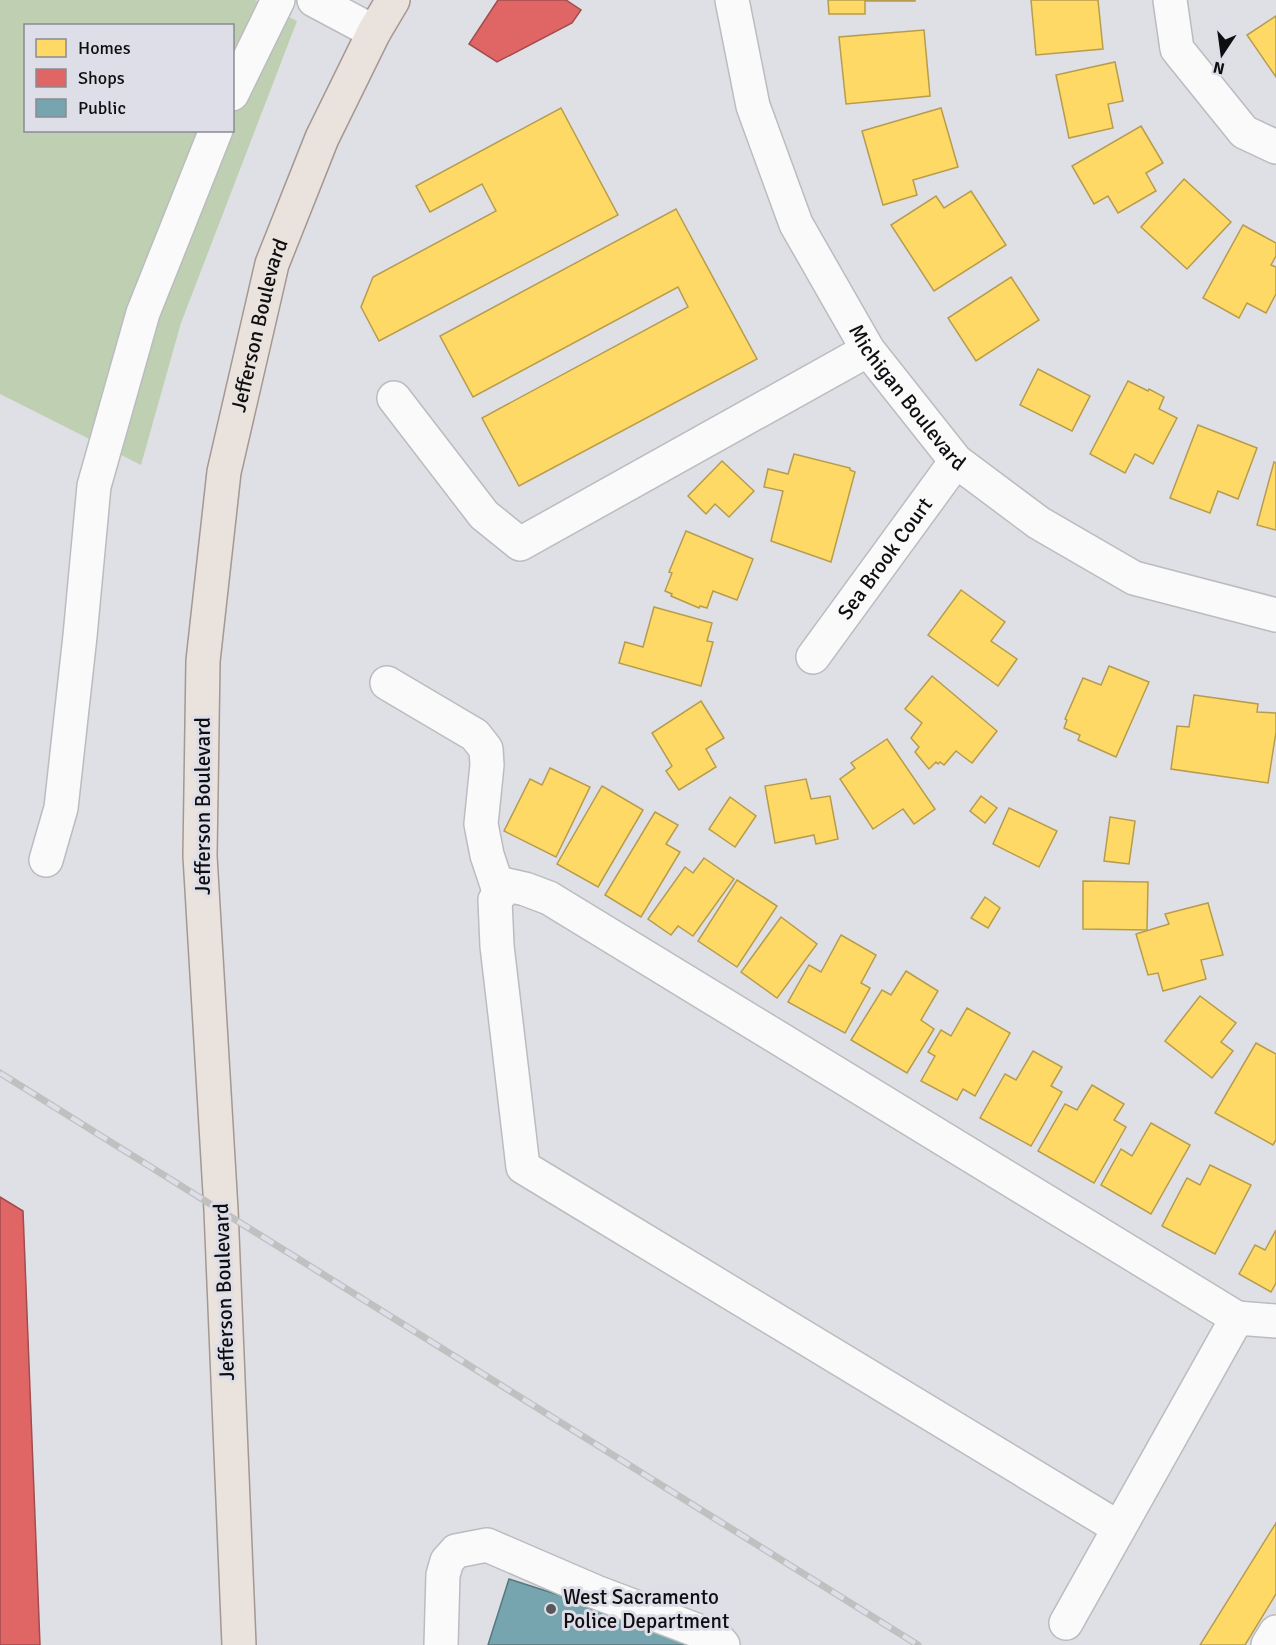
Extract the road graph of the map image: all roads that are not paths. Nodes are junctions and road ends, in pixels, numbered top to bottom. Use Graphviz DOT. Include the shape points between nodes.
graph roads {
  1 [pos="279,0"];
  2 [pos="314,0"];
  3 [pos="393,0"];
  4 [pos="732,0"];
  5 [pos="1170,0"];
  6 [pos="374,32"];
  7 [pos="234,90"];
  8 [pos="215,132"];
  9 [pos="1276,147"];
  10 [pos="867,350"];
  11 [pos="394,398"];
  12 [pos="957,460"];
  13 [pos="1276,615"];
  14 [pos="813,657"];
  15 [pos="387,683"];
  16 [pos="46,860"];
  17 [pos="500,894"];
  18 [pos="1237,1318"];
  19 [pos="1276,1321"];
  20 [pos="1119,1528"];
  21 [pos="1066,1623"];
  22 [pos="1276,1632"];
  23 [pos="238,1642"];
  24 [pos="441,1645"];
  25 [pos="723,1645"];
  26 [pos="1268,1645"];
  1 -- 7 [label="street"];
  2 -- 6 [label="street"];
  3 -- 6 [label="main road, Jefferson Boulevard"];
  4 -- 10 [label="street, Michigan Boulevard" via="753,106 796,224"];
  5 -- 9 [label="street" via="1177,49 1244,132"];
  6 -- 23 [label="main road, Jefferson Boulevard" via="322,138 272,264 224,472 202,661 200,856 221,1210"];
  8 -- 16 [label="street" via="143,313 94,486 61,808"];
  10 -- 11 [label="street" via="520,544 484,515"];
  10 -- 12 [label="street, Michigan Boulevard"];
  12 -- 13 [label="street, Michigan Boulevard" via="1039,523 1134,578"];
  12 -- 14 [label="street, Sea Brook Court"];
  15 -- 17 [label="street" via="475,735 486,749 481,824"];
  17 -- 18 [label="street" via="507,885 549,898"];
  17 -- 20 [label="street" via="495,900 497,946 523,1167"];
  18 -- 19 [label="street"];
  18 -- 20 [label="street"];
  20 -- 21 [label="street"];
  22 -- 26 [label="street"];
  24 -- 25 [label="street" via="443,1575 447,1562 456,1551 487,1545 717,1638"];
}
